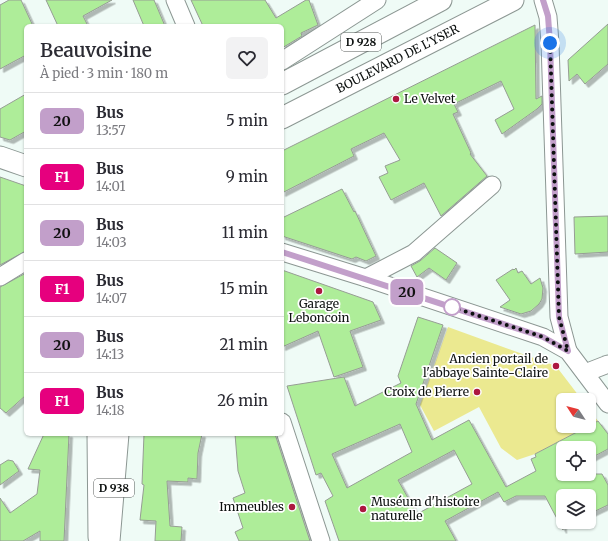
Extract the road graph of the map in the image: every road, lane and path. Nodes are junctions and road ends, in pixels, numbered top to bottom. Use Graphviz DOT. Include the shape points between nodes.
graph roads {
  1 [pos="175,0"];
  2 [pos="377,0"];
  3 [pos="441,0"];
  4 [pos="513,0"];
  5 [pos="544,2"];
  6 [pos="185,24"];
  7 [pos="284,60"];
  8 [pos="284,83"];
  9 [pos="284,117"];
  10 [pos="0,157"];
  11 [pos="24,165"];
  12 [pos="492,185"];
  13 [pos="284,253"];
  14 [pos="24,262"];
  15 [pos="0,277"];
  16 [pos="366,278"];
  17 [pos="568,351"];
  18 [pos="608,364"];
  19 [pos="585,373"];
  20 [pos="608,404"];
  21 [pos="284,428"];
  22 [pos="98,436"];
  23 [pos="118,436"];
  24 [pos="99,541"];
  25 [pos="109,541"];
  26 [pos="321,541"];
  1 -- 6 [label="street"];
  2 -- 7 [label="street"];
  3 -- 8 [label="main road, D 928"];
  4 -- 9 [label="main road, BOULEVARD DE L'YSER / D 928"];
  5 -- 17 [label="street" via="550,43 559,317"];
  10 -- 11 [label="main road"];
  12 -- 16 [label="street" via="414,253"];
  13 -- 16 [label="street"];
  14 -- 15 [label="street"];
  16 -- 17 [label="street" via="543,337"];
  17 -- 19 [label="street"];
  18 -- 19 [label="street"];
  19 -- 20 [label="street"];
  21 -- 26 [label="street"];
  22 -- 24 [label="main road, D 938"];
  23 -- 25 [label="main road, D 938"];
}
